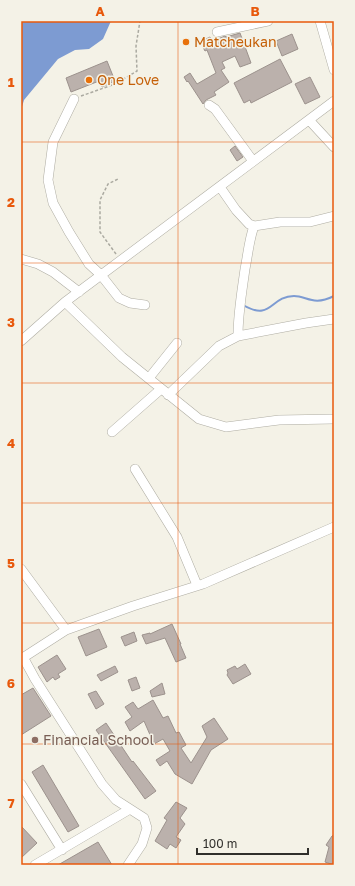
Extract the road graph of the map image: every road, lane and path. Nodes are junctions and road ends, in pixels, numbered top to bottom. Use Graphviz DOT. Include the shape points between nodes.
graph roads {
  1 [pos="140,21"];
  2 [pos="268,21"];
  3 [pos="320,21"];
  4 [pos="217,32"];
  5 [pos="334,70"];
  6 [pos="74,99"];
  7 [pos="334,101"];
  8 [pos="209,105"];
  9 [pos="309,120"];
  10 [pos="334,147"];
  11 [pos="254,161"];
  12 [pos="118,179"];
  13 [pos="220,187"];
  14 [pos="334,216"];
  15 [pos="254,226"];
  16 [pos="21,259"];
  17 [pos="121,260"];
  18 [pos="101,275"];
  19 [pos="79,292"];
  20 [pos="65,302"];
  21 [pos="145,305"];
  22 [pos="334,320"];
  23 [pos="238,336"];
  24 [pos="21,341"];
  25 [pos="178,343"];
  26 [pos="149,378"];
  27 [pos="164,392"];
  28 [pos="334,419"];
  29 [pos="112,432"];
  30 [pos="135,469"];
  31 [pos="334,526"];
  32 [pos="21,569"];
  33 [pos="197,585"];
  34 [pos="66,630"];
  35 [pos="22,658"];
  36 [pos="21,784"];
  37 [pos="130,809"];
  38 [pos="62,850"];
  39 [pos="35,865"];
  40 [pos="128,865"];
  1 -- 6 [label="path" via="136,46 137,71 115,84"];
  2 -- 4 [label="street"];
  3 -- 5 [label="street"];
  6 -- 18 [label="street" via="53,142 48,180 54,203 69,232 89,264"];
  7 -- 9 [label="street"];
  8 -- 11 [label="street" via="215,109"];
  9 -- 10 [label="street"];
  9 -- 11 [label="street"];
  11 -- 13 [label="street"];
  12 -- 17 [label="path" via="108,184 100,200 100,232"];
  13 -- 15 [label="street" via="248,224"];
  13 -- 17 [label="street"];
  14 -- 15 [label="street" via="310,222 280,222"];
  15 -- 23 [label="street" via="249,240 242,288"];
  16 -- 19 [label="street" via="53,272"];
  17 -- 18 [label="street"];
  18 -- 19 [label="street"];
  18 -- 21 [label="street" via="119,298"];
  19 -- 20 [label="street"];
  20 -- 24 [label="street"];
  20 -- 26 [label="street" via="122,357"];
  22 -- 23 [label="street"];
  23 -- 27 [label="street" via="219,346"];
  25 -- 26 [label="street"];
  26 -- 27 [label="street"];
  27 -- 28 [label="street" via="199,419 226,427 279,420"];
  27 -- 29 [label="street"];
  30 -- 33 [label="street" via="177,537"];
  31 -- 33 [label="street"];
  32 -- 34 [label="street"];
  33 -- 34 [label="street"];
  34 -- 35 [label="street"];
  35 -- 37 [label="street" via="102,784 116,800"];
  36 -- 38 [label="street"];
  37 -- 38 [label="street"];
  37 -- 40 [label="street" via="144,818 147,828 142,844"];
  38 -- 39 [label="street"];
}
